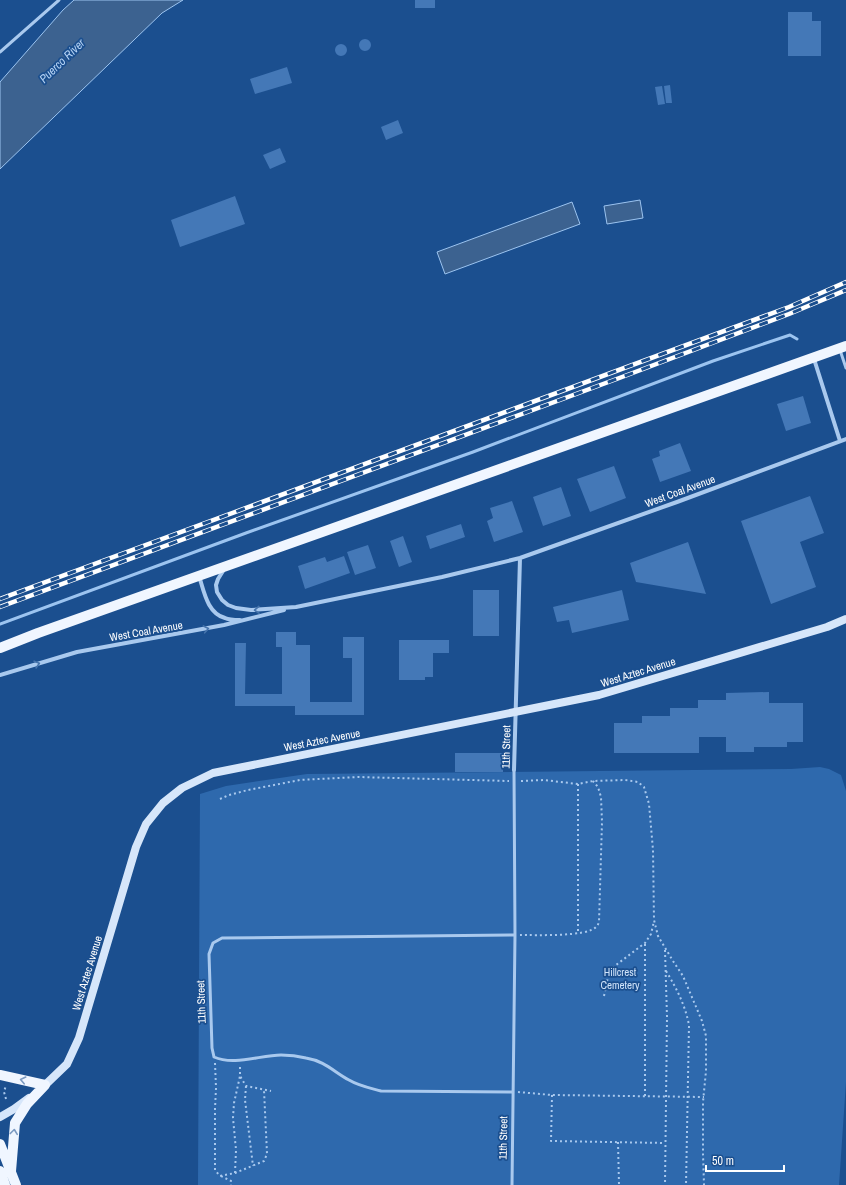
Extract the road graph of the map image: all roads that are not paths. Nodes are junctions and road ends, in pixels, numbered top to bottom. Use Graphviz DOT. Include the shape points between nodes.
graph roads {
  1 [pos="59,0"];
  2 [pos="0,52"];
  3 [pos="843,348"];
  4 [pos="814,359"];
  5 [pos="846,368"];
  6 [pos="846,439"];
  7 [pos="840,441"];
  8 [pos="520,558"];
  9 [pos="230,565"];
  10 [pos="199,576"];
  11 [pos="296,607"];
  12 [pos="846,619"];
  13 [pos="244,620"];
  14 [pos="0,648"];
  15 [pos="0,674"];
  16 [pos="515,712"];
  17 [pos="514,770"];
  18 [pos="514,935"];
  19 [pos="4,1078"];
  20 [pos="45,1085"];
  21 [pos="513,1092"];
  22 [pos="0,1117"];
  23 [pos="0,1144"];
  24 [pos="0,1171"];
  25 [pos="11,1171"];
  26 [pos="6,1185"];
  27 [pos="16,1185"];
  28 [pos="512,1185"];
  1 -- 2 [label="lane"];
  3 -- 4 [label="main road"];
  3 -- 5 [label="lane"];
  4 -- 7 [label="street"];
  4 -- 9 [label="main road"];
  6 -- 7 [label="street, West Coal Avenue"];
  7 -- 8 [label="street, West Coal Avenue"];
  8 -- 11 [label="street, West Coal Avenue"];
  8 -- 16 [label="street, 11th Street"];
  9 -- 10 [label="main road"];
  11 -- 9 [label="street, one-way" via="251,610 228,605 217,592 216,585 221,572"];
  10 -- 13 [label="street" via="214,612 226,619"];
  10 -- 14 [label="main road"];
  11 -- 13 [label="street, West Coal Avenue"];
  12 -- 16 [label="main road, West Aztec Avenue" via="827,627 599,695"];
  15 -- 13 [label="street, West Coal Avenue, one-way" via="77,652 172,636"];
  16 -- 17 [label="street, 11th Street"];
  16 -- 20 [label="main road, West Aztec Avenue" via="214,773 182,788 163,803 146,824 136,847 79,1038 67,1064"];
  17 -- 18 [label="lane, 11th Street"];
  18 -- 21 [label="lane, 11th Street"];
  18 -- 21 [label="lane, 11th Street" via="222,938 213,943 209,954 214,1057 222,1060 281,1055 306,1058 327,1065 366,1088 381,1091"];
  20 -- 19 [label="main road, one-way"];
  20 -- 22 [label="main road, West Aztec Avenue"];
  25 -- 20 [label="main road, one-way" via="15,1123 27,1104"];
  21 -- 28 [label="lane, 11th Street"];
  23 -- 25 [label="main road"];
  24 -- 26 [label="main road"];
  25 -- 27 [label="main road"];
}
